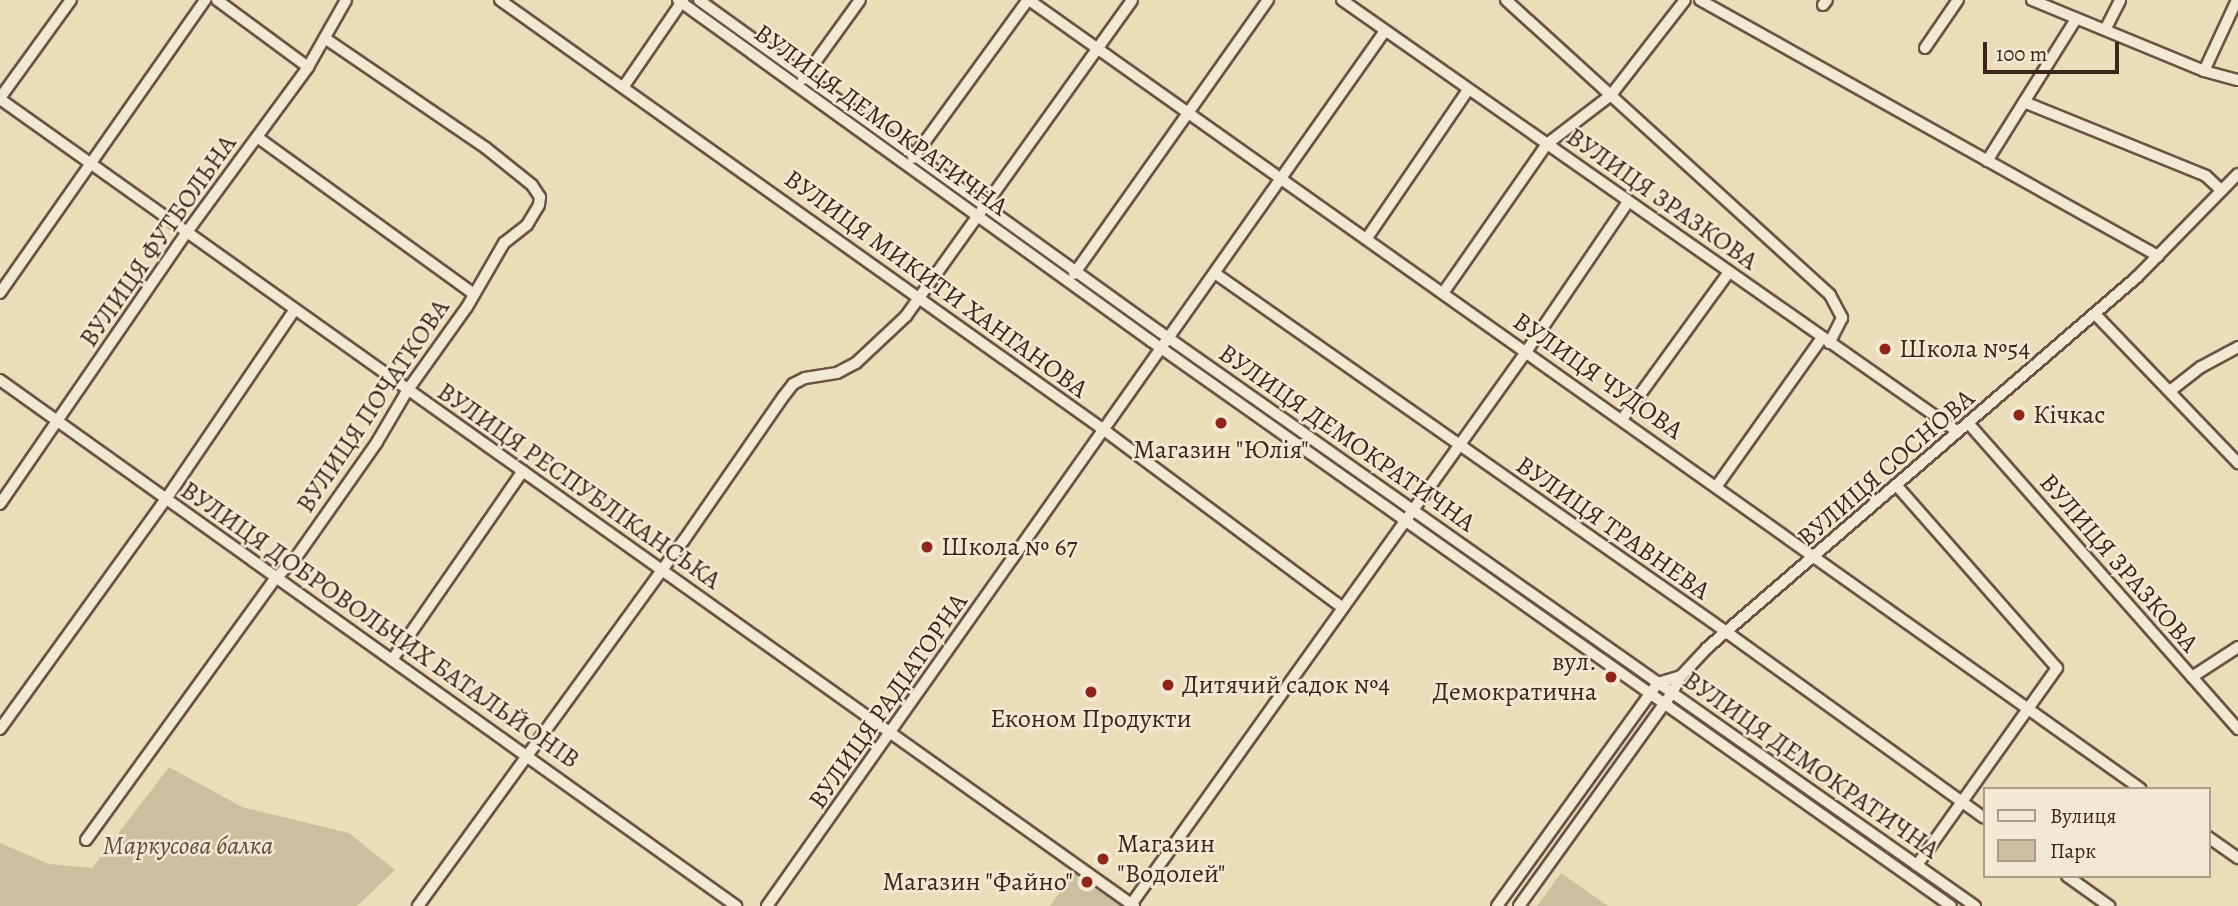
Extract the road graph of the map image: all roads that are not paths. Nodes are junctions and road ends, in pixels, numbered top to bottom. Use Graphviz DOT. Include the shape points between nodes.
graph roads {
  1 [pos="71,0"];
  2 [pos="205,0"];
  3 [pos="217,0"];
  4 [pos="346,0"];
  5 [pos="500,0"];
  6 [pos="699,0"];
  7 [pos="860,0"];
  8 [pos="1029,0"];
  9 [pos="1132,0"];
  10 [pos="1268,0"];
  11 [pos="1342,0"];
  12 [pos="1506,0"];
  13 [pos="1685,0"];
  14 [pos="1700,0"];
  15 [pos="1958,0"];
  16 [pos="2032,0"];
  17 [pos="2120,0"];
  18 [pos="2237,0"];
  19 [pos="681,1"];
  20 [pos="2076,19"];
  21 [pos="2106,28"];
  22 [pos="1385,31"];
  23 [pos="324,38"];
  24 [pos="1925,48"];
  25 [pos="1097,50"];
  26 [pos="308,67"];
  27 [pos="2204,71"];
  28 [pos="805,76"];
  29 [pos="2238,80"];
  30 [pos="624,86"];
  31 [pos="797,86"];
  32 [pos="1468,90"];
  33 [pos="1611,95"];
  34 [pos="0,99"];
  35 [pos="2024,102"];
  36 [pos="1188,114"];
  37 [pos="257,137"];
  38 [pos="1547,144"];
  39 [pos="915,156"];
  40 [pos="1987,161"];
  41 [pos="91,164"];
  42 [pos="908,166"];
  43 [pos="2238,174"];
  44 [pos="1281,178"];
  45 [pos="2221,190"];
  46 [pos="1628,202"];
  47 [pos="985,206"];
  48 [pos="978,215"];
  49 [pos="187,232"];
  50 [pos="1367,239"];
  51 [pos="2158,256"];
  52 [pos="1076,272"];
  53 [pos="1728,272"];
  54 [pos="1216,274"];
  55 [pos="1069,281"];
  56 [pos="0,293"];
  57 [pos="1443,293"];
  58 [pos="474,294"];
  59 [pos="920,297"];
  60 [pos="294,311"];
  61 [pos="2095,314"];
  62 [pos="1170,339"];
  63 [pos="1825,341"];
  64 [pos="2238,347"];
  65 [pos="1163,349"];
  66 [pos="1527,352"];
  67 [pos="0,380"];
  68 [pos="407,391"];
  69 [pos="2170,391"];
  70 [pos="1623,418"];
  71 [pos="58,421"];
  72 [pos="1969,424"];
  73 [pos="1104,430"];
  74 [pos="1958,432"];
  75 [pos="1457,445"];
  76 [pos="2234,452"];
  77 [pos="2238,463"];
  78 [pos="523,471"];
  79 [pos="1897,486"];
  80 [pos="1716,487"];
  81 [pos="166,499"];
  82 [pos="0,504"];
  83 [pos="1412,510"];
  84 [pos="1406,520"];
  85 [pos="1816,556"];
  86 [pos="661,568"];
  87 [pos="276,578"];
  88 [pos="1343,608"];
  89 [pos="1725,631"];
  90 [pos="2238,647"];
  91 [pos="392,660"];
  92 [pos="1681,676"];
  93 [pos="2192,677"];
  94 [pos="1658,683"];
  95 [pos="1651,693"];
  96 [pos="1672,693"];
  97 [pos="1665,703"];
  98 [pos="2030,709"];
  99 [pos="0,729"];
  100 [pos="2238,729"];
  101 [pos="890,732"];
  102 [pos="527,756"];
  103 [pos="2138,787"];
  104 [pos="1962,803"];
  105 [pos="1982,817"];
  106 [pos="2210,838"];
  107 [pos="86,840"];
  108 [pos="2238,858"];
  109 [pos="1917,865"];
  110 [pos="2070,878"];
  111 [pos="1132,905"];
  112 [pos="418,906"];
  113 [pos="736,906"];
  114 [pos="767,906"];
  115 [pos="1497,906"];
  116 [pos="1519,906"];
  117 [pos="1951,906"];
  118 [pos="1975,906"];
  119 [pos="2109,906"];
  1 -- 34 [label="street"];
  2 -- 41 [label="street"];
  3 -- 26 [label="street"];
  4 -- 23 [label="street, ВУЛИЦЯ ФУТБОЛЬНА"];
  5 -- 30 [label="street, ВУЛИЦЯ МИКИТИ ХАНГАНОВА"];
  6 -- 28 [label="street, ВУЛИЦЯ ДЕМОКРАТИЧНА"];
  7 -- 28 [label="street"];
  8 -- 25 [label="street, ВУЛИЦЯ ЧУДОВА"];
  8 -- 39 [label="street"];
  9 -- 25 [label="street"];
  10 -- 36 [label="street"];
  11 -- 22 [label="street, ВУЛИЦЯ ЗРАЗКОВА"];
  12 -- 33 [label="street"];
  13 -- 33 [label="street"];
  14 -- 40 [label="street"];
  15 -- 24 [label="street"];
  16 -- 20 [label="street"];
  17 -- 21 [label="street"];
  18 -- 27 [label="street"];
  19 -- 30 [label="street"];
  19 -- 31 [label="street, ВУЛИЦЯ ДЕМОКРАТИЧНА"];
  20 -- 21 [label="street"];
  20 -- 35 [label="street"];
  21 -- 27 [label="street"];
  22 -- 32 [label="street, ВУЛИЦЯ ЗРАЗКОВА"];
  22 -- 44 [label="street"];
  23 -- 26 [label="street, ВУЛИЦЯ ФУТБОЛЬНА"];
  23 -- 58 [label="street, ВУЛИЦЯ ПОЧАТКОВА" via="486,148 532,185 540,197 527,225 504,243"];
  25 -- 36 [label="street, ВУЛИЦЯ ЧУДОВА"];
  25 -- 47 [label="street"];
  26 -- 37 [label="street, ВУЛИЦЯ ФУТБОЛЬНА"];
  27 -- 29 [label="street"];
  28 -- 31 [label="street"];
  28 -- 39 [label="street, ВУЛИЦЯ ДЕМОКРАТИЧНА"];
  30 -- 59 [label="street, ВУЛИЦЯ МИКИТИ ХАНГАНОВА"];
  31 -- 42 [label="street, ВУЛИЦЯ ДЕМОКРАТИЧНА"];
  32 -- 38 [label="street, ВУЛИЦЯ ЗРАЗКОВА"];
  32 -- 50 [label="street"];
  33 -- 38 [label="street"];
  33 -- 63 [label="street" via="1836,303 1842,318"];
  34 -- 41 [label="street, ВУЛИЦЯ РЕСПУБЛІКАНСЬКА"];
  35 -- 40 [label="street"];
  35 -- 45 [label="street" via="2206,176"];
  36 -- 44 [label="street, ВУЛИЦЯ ЧУДОВА"];
  36 -- 52 [label="street"];
  37 -- 49 [label="street, ВУЛИЦЯ ФУТБОЛЬНА"];
  37 -- 58 [label="street"];
  38 -- 46 [label="street, ВУЛИЦЯ ЗРАЗКОВА"];
  38 -- 57 [label="street"];
  39 -- 42 [label="street"];
  39 -- 47 [label="street, ВУЛИЦЯ ДЕМОКРАТИЧНА"];
  40 -- 51 [label="street"];
  41 -- 49 [label="street, ВУЛИЦЯ РЕСПУБЛІКАНСЬКА"];
  41 -- 56 [label="street"];
  42 -- 48 [label="street, ВУЛИЦЯ ДЕМОКРАТИЧНА"];
  43 -- 45 [label="street, ВУЛИЦЯ СОСНОВА"];
  44 -- 50 [label="street, ВУЛИЦЯ ЧУДОВА"];
  44 -- 54 [label="street"];
  45 -- 51 [label="street, ВУЛИЦЯ СОСНОВА"];
  46 -- 53 [label="street, ВУЛИЦЯ ЗРАЗКОВА"];
  46 -- 66 [label="street"];
  47 -- 48 [label="street"];
  47 -- 52 [label="street, ВУЛИЦЯ ДЕМОКРАТИЧНА"];
  48 -- 55 [label="street, ВУЛИЦЯ ДЕМОКРАТИЧНА"];
  48 -- 59 [label="street"];
  49 -- 60 [label="street, ВУЛИЦЯ РЕСПУБЛІКАНСЬКА"];
  49 -- 71 [label="street, ВУЛИЦЯ ФУТБОЛЬНА"];
  50 -- 57 [label="street, ВУЛИЦЯ ЧУДОВА"];
  51 -- 61 [label="street, ВУЛИЦЯ СОСНОВА"];
  52 -- 55 [label="street"];
  52 -- 62 [label="street, ВУЛИЦЯ ДЕМОКРАТИЧНА"];
  53 -- 63 [label="street, ВУЛИЦЯ ЗРАЗКОВА"];
  53 -- 70 [label="street"];
  54 -- 62 [label="street"];
  54 -- 75 [label="street, ВУЛИЦЯ ТРАВНЕВА"];
  55 -- 65 [label="street, ВУЛИЦЯ ДЕМОКРАТИЧНА"];
  57 -- 66 [label="street, ВУЛИЦЯ ЧУДОВА"];
  58 -- 68 [label="street, ВУЛИЦЯ ПОЧАТКОВА"];
  59 -- 73 [label="street, ВУЛИЦЯ МИКИТИ ХАНГАНОВА"];
  59 -- 86 [label="street" via="856,363 793,384"];
  60 -- 68 [label="street, ВУЛИЦЯ РЕСПУБЛІКАНСЬКА"];
  60 -- 81 [label="street"];
  61 -- 69 [label="street"];
  61 -- 72 [label="street, ВУЛИЦЯ СОСНОВА"];
  62 -- 65 [label="street, ВУЛИЦЯ РАДІАТОРНА"];
  62 -- 83 [label="street, ВУЛИЦЯ ДЕМОКРАТИЧНА"];
  63 -- 74 [label="street, ВУЛИЦЯ ЗРАЗКОВА"];
  63 -- 80 [label="street"];
  64 -- 69 [label="street"];
  65 -- 73 [label="street, ВУЛИЦЯ РАДІАТОРНА"];
  65 -- 84 [label="street, ВУЛИЦЯ ДЕМОКРАТИЧНА"];
  66 -- 70 [label="street, ВУЛИЦЯ ЧУДОВА"];
  66 -- 75 [label="street"];
  67 -- 71 [label="street, ВУЛИЦЯ ДОБРОВОЛЬЧИХ БАТАЛЬЙОНІВ"];
  68 -- 78 [label="street, ВУЛИЦЯ РЕСПУБЛІКАНСЬКА"];
  68 -- 87 [label="street, ВУЛИЦЯ ПОЧАТКОВА" via="298,556"];
  69 -- 76 [label="street"];
  70 -- 80 [label="street, ВУЛИЦЯ ЧУДОВА"];
  71 -- 81 [label="street, ВУЛИЦЯ ДОБРОВОЛЬЧИХ БАТАЛЬЙОНІВ"];
  71 -- 82 [label="street, ВУЛИЦЯ ФУТБОЛЬНА"];
  72 -- 74 [label="street, ВУЛИЦЯ СОСНОВА"];
  72 -- 93 [label="street, ВУЛИЦЯ ЗРАЗКОВА"];
  73 -- 88 [label="street, ВУЛИЦЯ МИКИТИ ХАНГАНОВА"];
  73 -- 101 [label="street, ВУЛИЦЯ РАДІАТОРНА"];
  74 -- 79 [label="street, ВУЛИЦЯ СОСНОВА"];
  75 -- 83 [label="street"];
  75 -- 89 [label="street, ВУЛИЦЯ ТРАВНЕВА"];
  76 -- 77 [label="street"];
  78 -- 86 [label="street, ВУЛИЦЯ РЕСПУБЛІКАНСЬКА"];
  78 -- 91 [label="street"];
  79 -- 85 [label="street, ВУЛИЦЯ СОСНОВА"];
  79 -- 98 [label="street" via="2055,664 2057,670"];
  80 -- 85 [label="street, ВУЛИЦЯ ЧУДОВА"];
  81 -- 87 [label="street, ВУЛИЦЯ ДОБРОВОЛЬЧИХ БАТАЛЬЙОНІВ"];
  81 -- 99 [label="street"];
  83 -- 84 [label="street"];
  83 -- 94 [label="street, ВУЛИЦЯ ДЕМОКРАТИЧНА"];
  84 -- 88 [label="street"];
  84 -- 95 [label="street, ВУЛИЦЯ ДЕМОКРАТИЧНА"];
  85 -- 89 [label="street, ВУЛИЦЯ СОСНОВА"];
  85 -- 98 [label="street, ВУЛИЦЯ ЧУДОВА"];
  86 -- 101 [label="street, ВУЛИЦЯ РЕСПУБЛІКАНСЬКА"];
  86 -- 102 [label="street"];
  87 -- 91 [label="street, ВУЛИЦЯ ДОБРОВОЛЬЧИХ БАТАЛЬЙОНІВ"];
  87 -- 107 [label="street, ВУЛИЦЯ ПОЧАТКОВА"];
  88 -- 111 [label="street"];
  89 -- 92 [label="street, ВУЛИЦЯ СОСНОВА"];
  89 -- 104 [label="street, ВУЛИЦЯ ТРАВНЕВА"];
  90 -- 93 [label="street"];
  91 -- 102 [label="street, ВУЛИЦЯ ДОБРОВОЛЬЧИХ БАТАЛЬЙОНІВ"];
  92 -- 94 [label="street"];
  92 -- 96 [label="street"];
  93 -- 100 [label="street, ВУЛИЦЯ ЗРАЗКОВА"];
  94 -- 95 [label="street"];
  94 -- 96 [label="street, ВУЛИЦЯ ДЕМОКРАТИЧНА"];
  95 -- 97 [label="street, ВУЛИЦЯ ДЕМОКРАТИЧНА"];
  95 -- 115 [label="street"];
  96 -- 97 [label="street"];
  96 -- 109 [label="street, ВУЛИЦЯ ДЕМОКРАТИЧНА"];
  97 -- 116 [label="street"];
  97 -- 117 [label="street, ВУЛИЦЯ ДЕМОКРАТИЧНА"];
  98 -- 103 [label="street, ВУЛИЦЯ ЧУДОВА"];
  98 -- 104 [label="street"];
  101 -- 111 [label="street, ВУЛИЦЯ РЕСПУБЛІКАНСЬКА"];
  101 -- 114 [label="street, ВУЛИЦЯ РАДІАТОРНА"];
  102 -- 112 [label="street"];
  102 -- 113 [label="street, ВУЛИЦЯ ДОБРОВОЛЬЧИХ БАТАЛЬЙОНІВ"];
  104 -- 105 [label="street, ВУЛИЦЯ ТРАВНЕВА"];
  104 -- 109 [label="street"];
  106 -- 108 [label="street"];
  109 -- 118 [label="street, ВУЛИЦЯ ДЕМОКРАТИЧНА"];
  110 -- 119 [label="street"];
}
